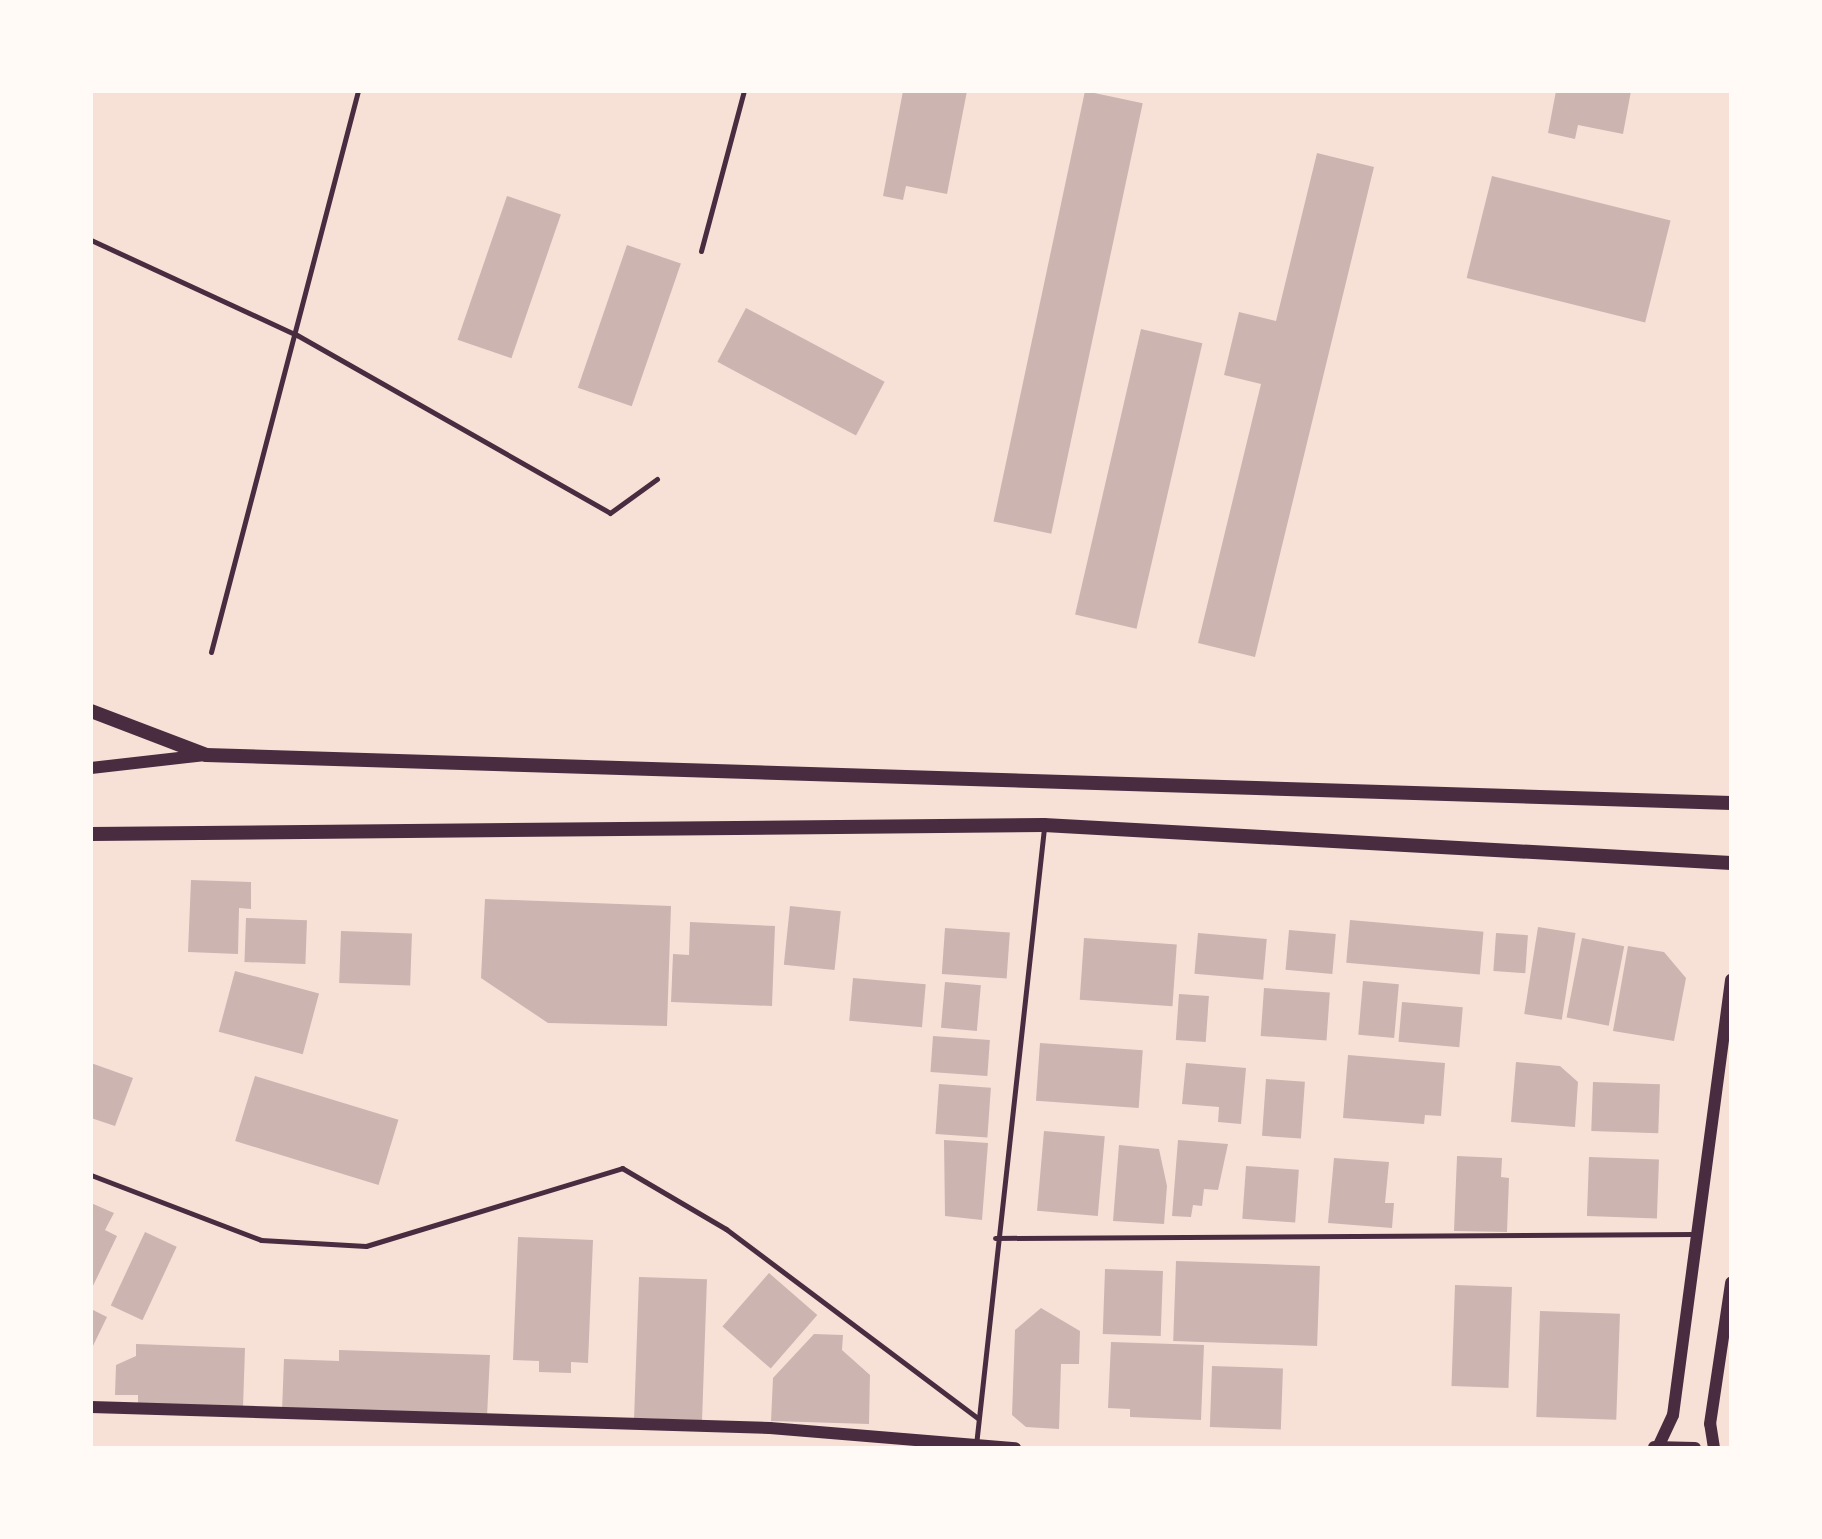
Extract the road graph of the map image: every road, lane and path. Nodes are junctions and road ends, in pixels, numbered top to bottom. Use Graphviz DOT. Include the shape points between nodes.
graph roads {
  1 [pos="358,91"];
  2 [pos="744,91"];
  3 [pos="91,240"];
  4 [pos="701,251"];
  5 [pos="297,335"];
  6 [pos="657,479"];
  7 [pos="211,652"];
  8 [pos="91,711"];
  9 [pos="206,755"];
  10 [pos="91,768"];
  11 [pos="1731,803"];
  12 [pos="1044,825"];
  13 [pos="91,834"];
  14 [pos="1731,863"];
  15 [pos="1731,980"];
  16 [pos="91,1175"];
  17 [pos="1695,1234"];
  18 [pos="995,1238"];
  19 [pos="1731,1283"];
  20 [pos="91,1407"];
  21 [pos="978,1418"];
  22 [pos="976,1445"];
  23 [pos="1655,1447"];
  24 [pos="1015,1448"];
  25 [pos="1695,1448"];
  26 [pos="1714,1448"];
  1 -- 5 [label="lane"];
  2 -- 4 [label="lane"];
  3 -- 5 [label="lane"];
  5 -- 6 [label="lane" via="610,513"];
  5 -- 7 [label="lane"];
  8 -- 9 [label="main road"];
  9 -- 10 [label="street"];
  9 -- 11 [label="main road"];
  12 -- 13 [label="main road"];
  12 -- 14 [label="main road"];
  12 -- 18 [label="lane"];
  15 -- 17 [label="street"];
  16 -- 21 [label="lane" via="261,1240 366,1245 622,1168 726,1229"];
  17 -- 18 [label="lane"];
  17 -- 23 [label="street" via="1673,1415"];
  18 -- 21 [label="lane"];
  19 -- 26 [label="street" via="1710,1424"];
  20 -- 22 [label="street" via="770,1428"];
  21 -- 22 [label="lane"];
  22 -- 24 [label="street"];
  23 -- 25 [label="street"];
}
